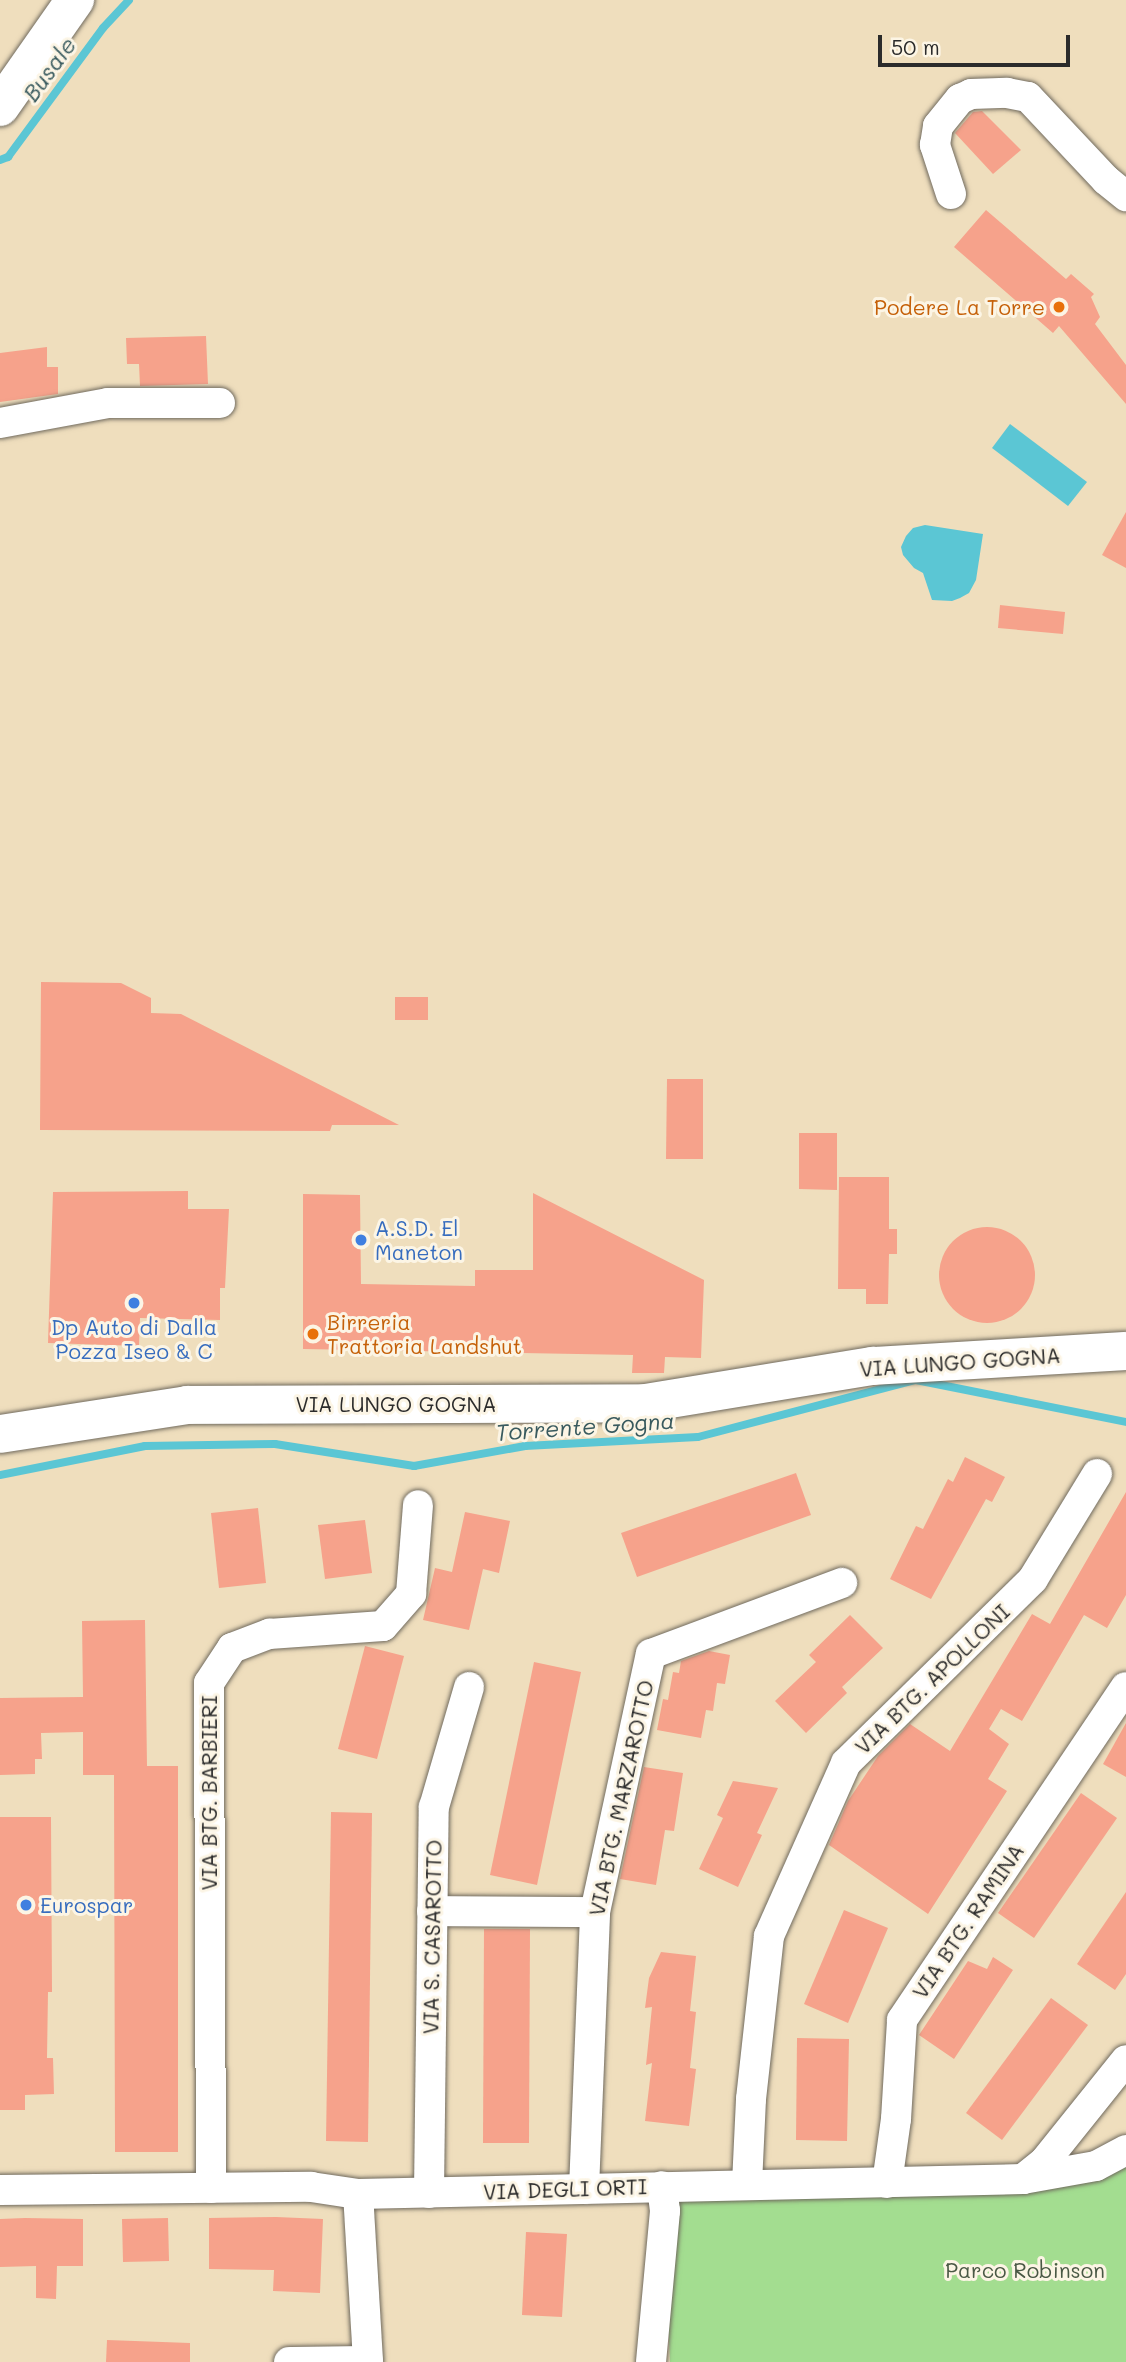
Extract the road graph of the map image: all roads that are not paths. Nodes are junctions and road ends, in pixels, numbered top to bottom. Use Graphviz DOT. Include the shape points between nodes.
graph roads {
  1 [pos="75,0"];
  2 [pos="0,107"];
  3 [pos="951,194"];
  4 [pos="1126,196"];
  5 [pos="220,403"];
  6 [pos="0,423"];
  7 [pos="1126,1351"];
  8 [pos="0,1434"];
  9 [pos="1097,1474"];
  10 [pos="418,1505"];
  11 [pos="842,1583"];
  12 [pos="469,1686"];
  13 [pos="1126,1687"];
  14 [pos="432,1911"];
  15 [pos="595,1912"];
  16 [pos="1126,2060"];
  17 [pos="1126,2150"];
  18 [pos="1023,2179"];
  19 [pos="887,2183"];
  20 [pos="747,2184"];
  21 [pos="662,2186"];
  22 [pos="211,2188"];
  23 [pos="584,2189"];
  24 [pos="0,2190"];
  25 [pos="429,2193"];
  26 [pos="358,2194"];
  27 [pos="370,2361"];
  28 [pos="289,2362"];
  29 [pos="650,2362"];
  1 -- 2 [label="street"];
  3 -- 4 [label="street" via="935,145 938,126 960,99 971,94 1007,93 1028,97"];
  5 -- 6 [label="street" via="108,403"];
  7 -- 8 [label="street, VIA LUNGO GOGNA" via="873,1366 646,1403 187,1405"];
  9 -- 20 [label="street, VIA BTG. APOLLONI" via="1033,1579 846,1763 769,1936 751,2099"];
  10 -- 22 [label="street, VIA BTG. BARBIERI" via="411,1594 383,1626 269,1634 232,1648 209,1683"];
  11 -- 15 [label="street, VIA BTG. MARZAROTTO" via="650,1654"];
  12 -- 14 [label="street, VIA S. CASAROTTO" via="434,1807"];
  13 -- 19 [label="street, VIA BTG. RAMINA" via="902,2020"];
  14 -- 15 [label="street"];
  14 -- 25 [label="street, VIA S. CASAROTTO"];
  15 -- 23 [label="street, VIA BTG. MARZAROTTO"];
  16 -- 18 [label="street" via="1045,2161"];
  17 -- 18 [label="street, VIA DEGLI ORTI" via="1096,2166"];
  18 -- 19 [label="street, VIA DEGLI ORTI"];
  19 -- 20 [label="street, VIA DEGLI ORTI"];
  20 -- 21 [label="street, VIA DEGLI ORTI"];
  21 -- 23 [label="street, VIA DEGLI ORTI"];
  21 -- 29 [label="street" via="665,2211"];
  22 -- 24 [label="street, VIA DEGLI ORTI"];
  22 -- 26 [label="street, VIA DEGLI ORTI" via="311,2187"];
  23 -- 25 [label="street, VIA DEGLI ORTI"];
  25 -- 26 [label="street, VIA DEGLI ORTI"];
  26 -- 27 [label="street"];
  27 -- 28 [label="street"];
}
